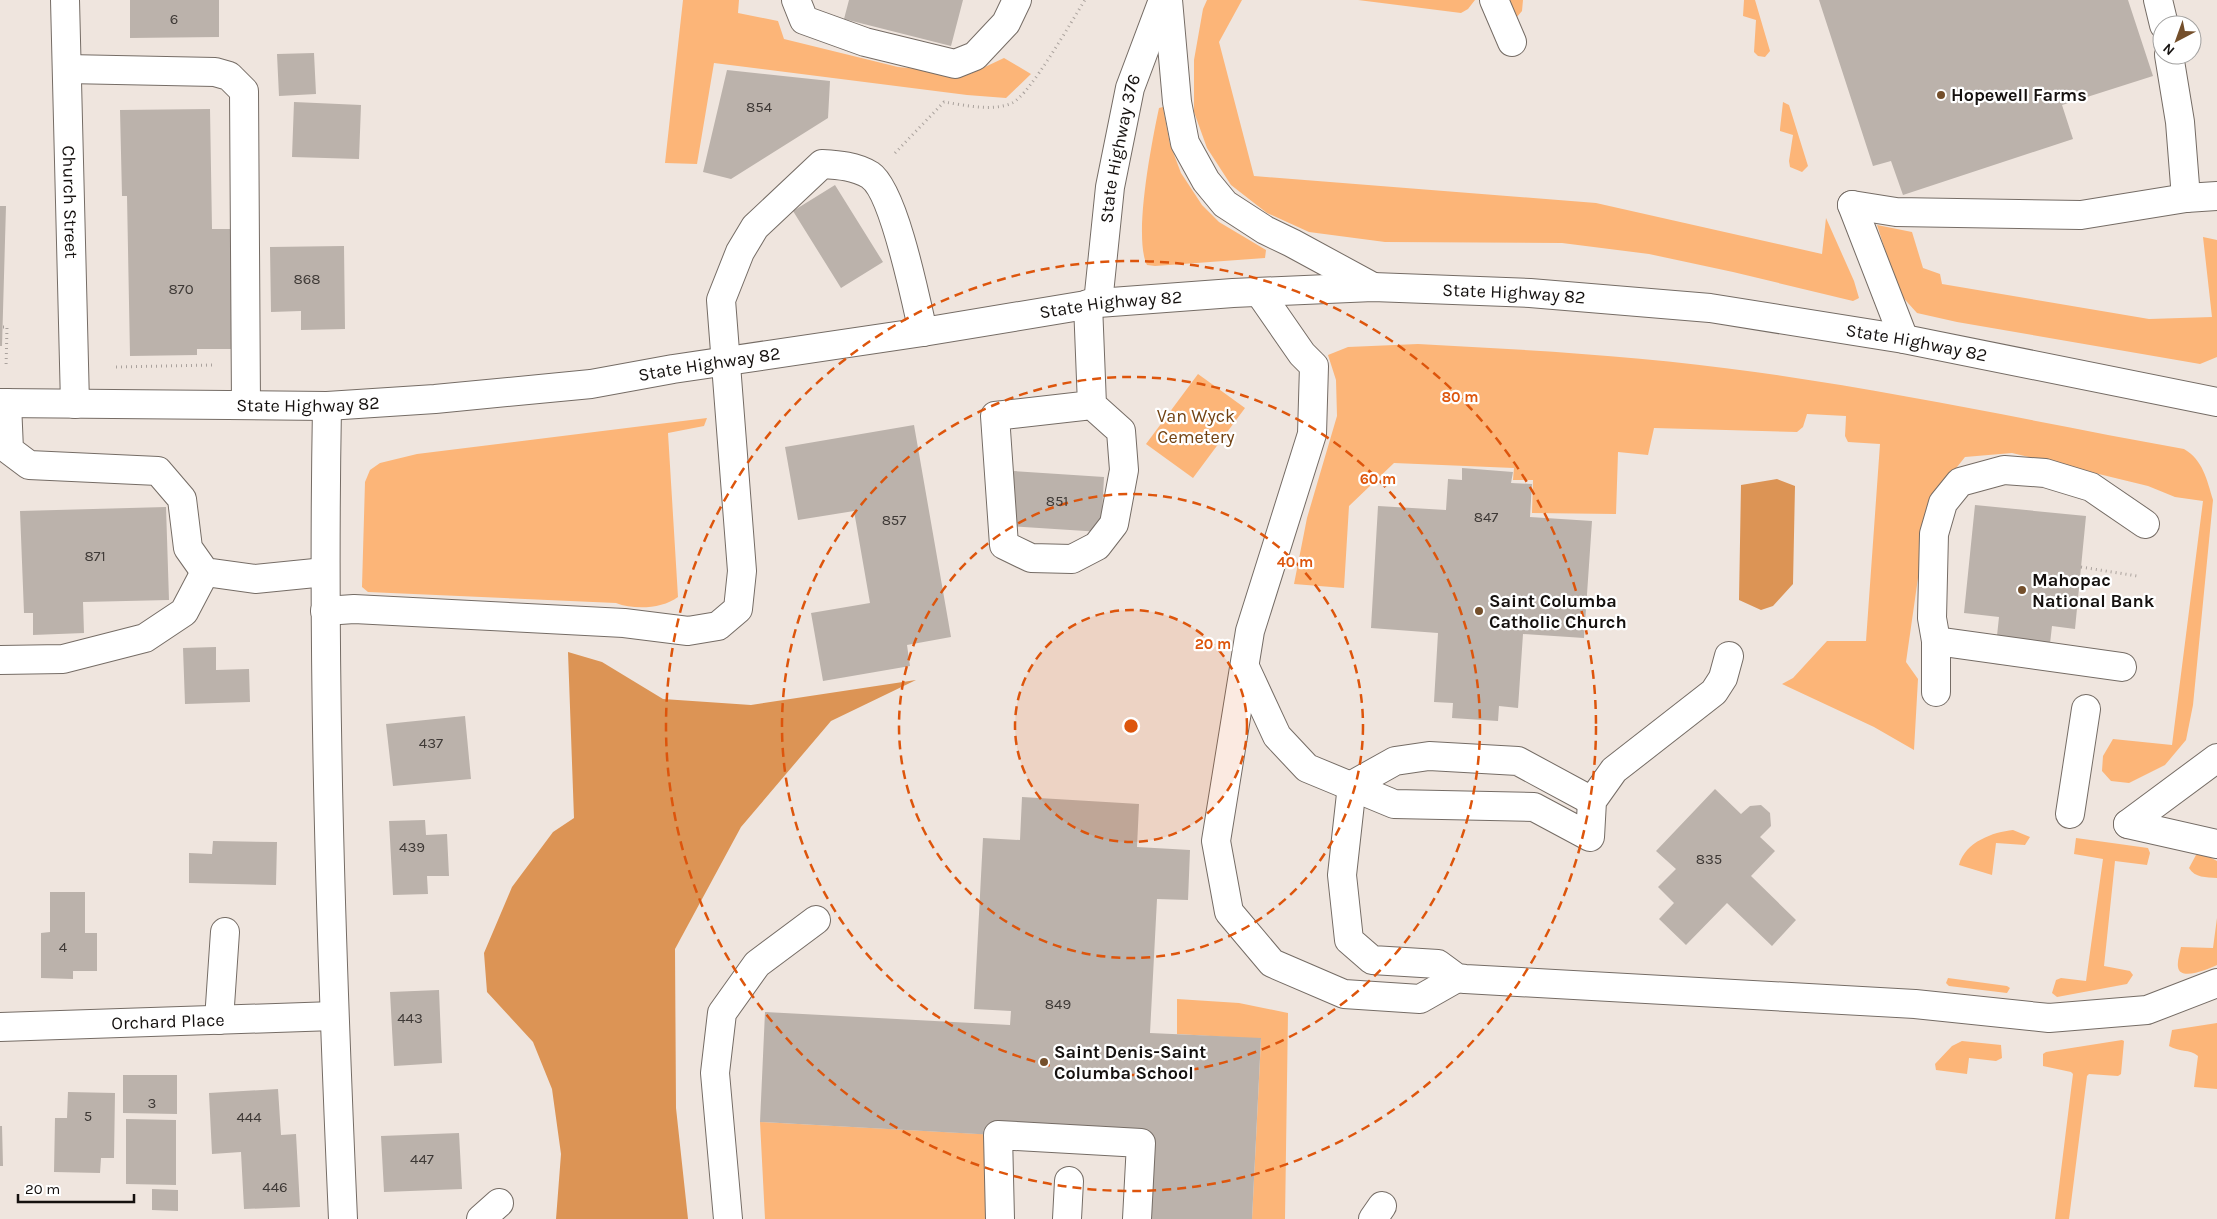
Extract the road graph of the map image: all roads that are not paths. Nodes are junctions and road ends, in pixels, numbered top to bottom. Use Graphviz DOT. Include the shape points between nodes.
graph roads {
  1 [pos="65,0"];
  2 [pos="796,0"];
  3 [pos="1017,0"];
  4 [pos="1163,0"];
  5 [pos="1168,0"];
  6 [pos="1494,0"];
  7 [pos="2158,0"];
  8 [pos="2162,15"];
  9 [pos="1512,42"];
  10 [pos="2171,65"];
  11 [pos="66,69"];
  12 [pos="2217,196"];
  13 [pos="2186,198"];
  14 [pos="1373,287"];
  15 [pos="1259,292"];
  16 [pos="1093,303"];
  17 [pos="924,332"];
  18 [pos="1904,339"];
  19 [pos="725,361"];
  20 [pos="2217,402"];
  21 [pos="4,403"];
  22 [pos="75,404"];
  23 [pos="246,405"];
  24 [pos="1092,405"];
  25 [pos="328,406"];
  26 [pos="2145,524"];
  27 [pos="205,572"];
  28 [pos="325,572"];
  29 [pos="325,611"];
  30 [pos="1934,630"];
  31 [pos="1729,656"];
  32 [pos="0,660"];
  33 [pos="1245,667"];
  34 [pos="2122,667"];
  35 [pos="1936,692"];
  36 [pos="2086,709"];
  37 [pos="2217,758"];
  38 [pos="1352,785"];
  39 [pos="1592,801"];
  40 [pos="2070,814"];
  41 [pos="2217,844"];
  42 [pos="816,920"];
  43 [pos="225,932"];
  44 [pos="1457,978"];
  45 [pos="2217,983"];
  46 [pos="334,1016"];
  47 [pos="219,1020"];
  48 [pos="0,1027"];
  49 [pos="1069,1181"];
  50 [pos="343,1219"];
  51 [pos="728,1219"];
  52 [pos="1000,1219"];
  53 [pos="1067,1219"];
  54 [pos="1137,1219"];
  1 -- 11 [label="main road, Church Street"];
  2 -- 3 [label="main road" via="804,20 865,42 955,64 975,56 1006,23"];
  4 -- 16 [label="main road, State Highway 376" via="1130,88 1110,187"];
  5 -- 14 [label="main road" via="1177,102 1185,143 1206,181 1225,204 1241,215"];
  6 -- 9 [label="main road"];
  7 -- 8 [label="main road"];
  10 -- 13 [label="main road" via="2180,122"];
  11 -- 22 [label="main road, Church Street"];
  11 -- 23 [label="main road" via="215,72 229,76 244,90"];
  12 -- 13 [label="main road"];
  13 -- 18 [label="main road" via="2081,215 1896,212 1852,204"];
  14 -- 15 [label="main road, State Highway 82"];
  14 -- 18 [label="main road, State Highway 82" via="1530,294 1710,308"];
  15 -- 16 [label="main road, State Highway 82"];
  15 -- 33 [label="main road" via="1314,366 1312,434 1250,631"];
  16 -- 17 [label="main road, State Highway 82"];
  16 -- 24 [label="main road, State Highway 376"];
  17 -- 19 [label="main road, State Highway 82"];
  17 -- 19 [label="main road" via="902,244 883,191 872,176 851,166 822,164 755,227 740,252 722,300"];
  18 -- 20 [label="main road, State Highway 82"];
  19 -- 25 [label="main road, State Highway 82" via="591,384"];
  19 -- 29 [label="main road" via="742,571 738,610 718,626 688,631 614,622 354,609"];
  21 -- 22 [label="main road, State Highway 82"];
  21 -- 27 [label="main road" via="8,450 29,465 158,471 182,500 188,548"];
  22 -- 23 [label="main road, State Highway 82"];
  23 -- 25 [label="main road, State Highway 82"];
  24 -- 24 [label="main road" via="996,416 1004,545 1031,558 1072,559 1097,546 1114,524 1124,470 1121,431"];
  25 -- 28 [label="main road"];
  26 -- 30 [label="main road" via="2091,487 2046,472 2004,470 1960,482 1943,503 1934,534"];
  27 -- 28 [label="main road" via="255,579"];
  27 -- 32 [label="main road" via="184,612 145,638 63,659"];
  28 -- 29 [label="main road"];
  29 -- 46 [label="main road"];
  30 -- 34 [label="main road"];
  30 -- 35 [label="main road"];
  31 -- 39 [label="main road" via="1723,678 1714,692 1614,770"];
  33 -- 38 [label="main road" via="1277,736 1307,768"];
  33 -- 44 [label="main road" via="1216,841 1230,912 1272,963 1344,994 1420,999"];
  36 -- 40 [label="main road"];
  37 -- 41 [label="main road" via="2128,824"];
  38 -- 39 [label="main road" via="1395,761 1412,758 1518,761"];
  38 -- 39 [label="main road" via="1394,804 1534,807 1590,837"];
  38 -- 44 [label="main road" via="1342,875 1349,940 1372,960 1438,964"];
  42 -- 51 [label="main road" via="756,964 722,1014 715,1073"];
  43 -- 47 [label="main road"];
  44 -- 45 [label="main road" via="1914,1004 2049,1018 2147,1010"];
  46 -- 47 [label="main road, Orchard Place"];
  46 -- 50 [label="main road"];
  47 -- 48 [label="main road, Orchard Place"];
  49 -- 53 [label="main road"];
  52 -- 54 [label="main road" via="998,1135 1141,1143"];
}
